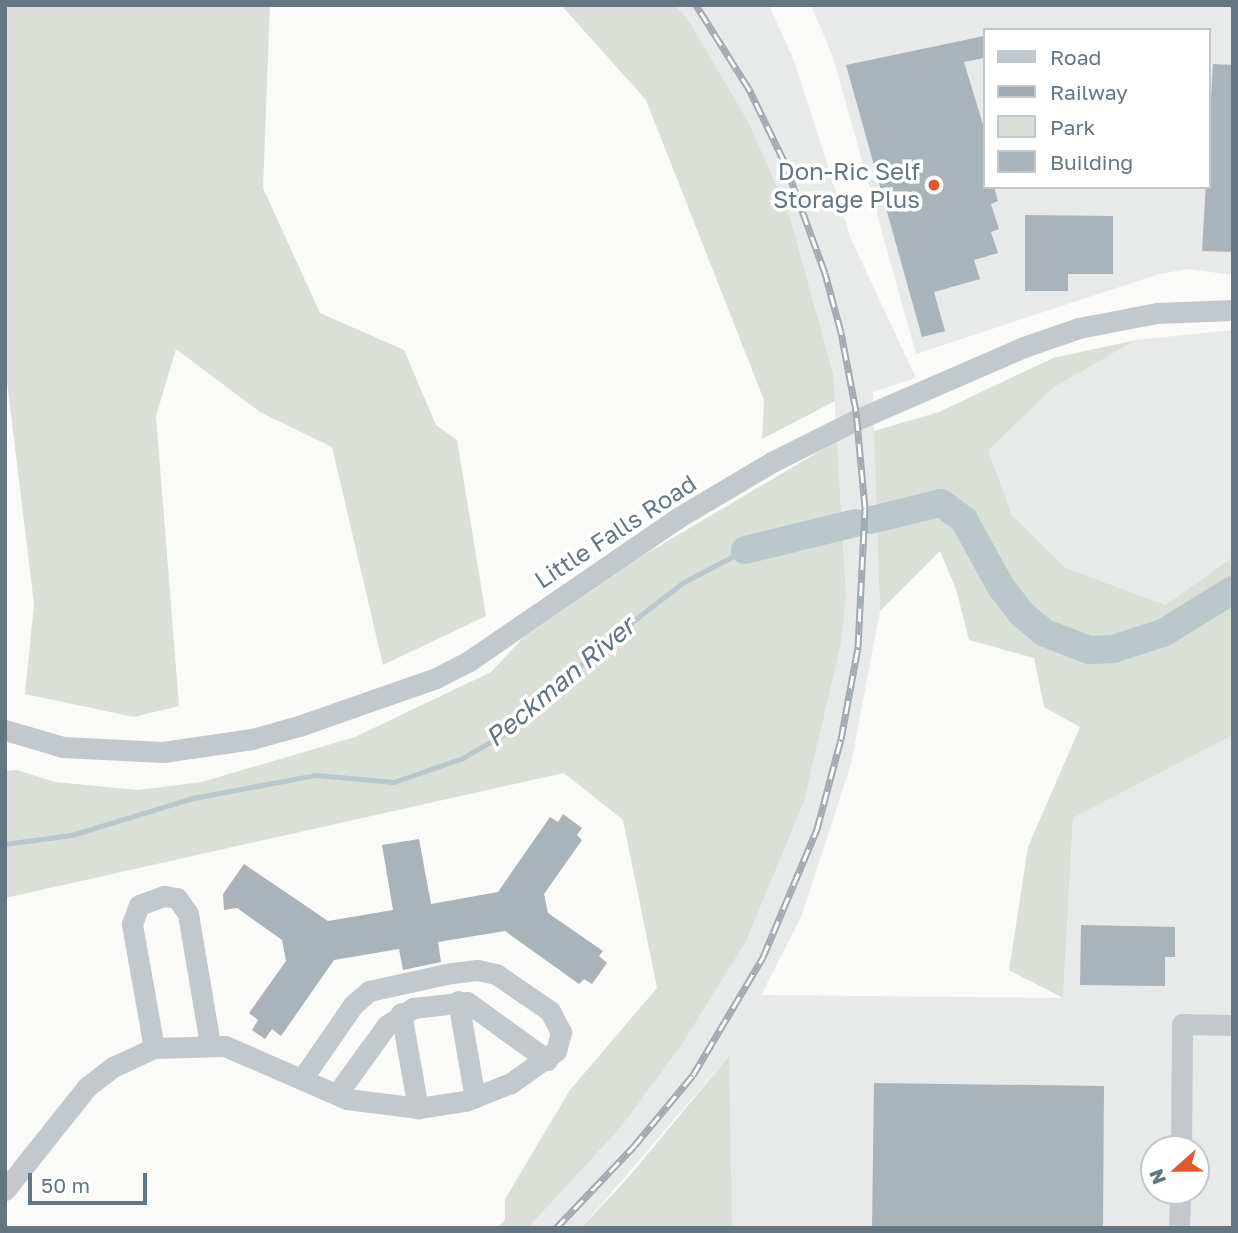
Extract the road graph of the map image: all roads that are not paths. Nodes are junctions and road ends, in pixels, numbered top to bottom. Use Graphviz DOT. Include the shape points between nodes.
graph roads {
  1 [pos="1233,310"];
  2 [pos="13,732"];
  3 [pos="458,1001"];
  4 [pos="401,1013"];
  5 [pos="1233,1024"];
  6 [pos="210,1044"];
  7 [pos="154,1048"];
  8 [pos="547,1060"];
  9 [pos="302,1079"];
  10 [pos="337,1094"];
  11 [pos="475,1098"];
  12 [pos="418,1108"];
  13 [pos="1181,1135"];
  14 [pos="5,1190"];
  15 [pos="1180,1205"];
  16 [pos="1179,1228"];
  1 -- 2 [label="street, Little Falls Road" via="1157,313 1070,331 833,430 676,519 469,661 424,682 286,729 205,748 117,753 63,747"];
  3 -- 4 [label="street"];
  3 -- 8 [label="street" via="475,1006"];
  3 -- 11 [label="street"];
  4 -- 10 [label="street" via="387,1025"];
  4 -- 12 [label="street"];
  5 -- 13 [label="street" via="1182,1024"];
  6 -- 7 [label="street"];
  6 -- 7 [label="street" via="188,914 177,898 163,896 139,905 132,923"];
  6 -- 9 [label="street" via="244,1052"];
  7 -- 14 [label="street" via="113,1067 87,1087"];
  8 -- 9 [label="street" via="556,1051 561,1032 550,1012 496,974 477,970 369,991 353,1005"];
  8 -- 11 [label="street" via="511,1083"];
  9 -- 10 [label="street"];
  10 -- 12 [label="street" via="369,1104"];
  11 -- 12 [label="street"];
  15 -- 16 [label="street"];
}
